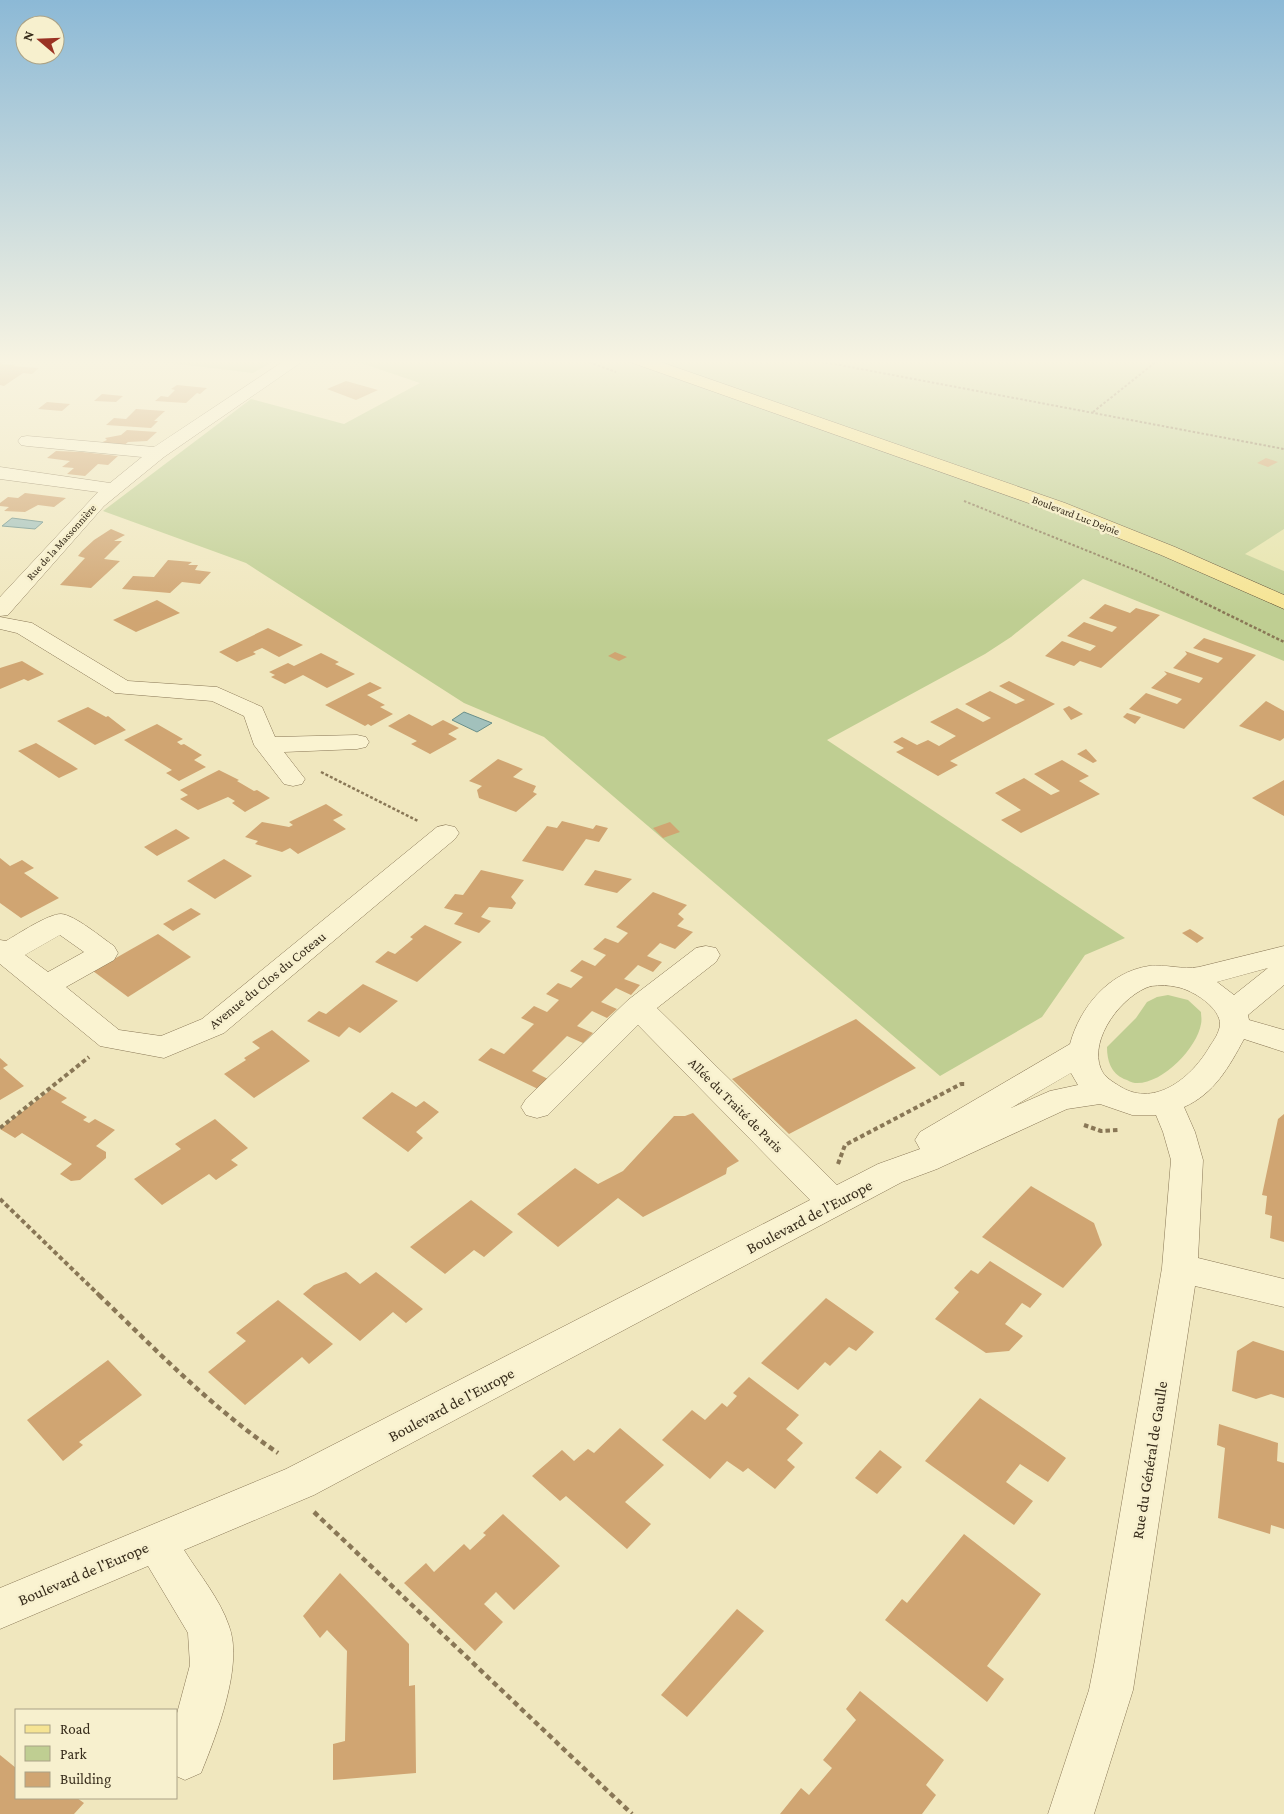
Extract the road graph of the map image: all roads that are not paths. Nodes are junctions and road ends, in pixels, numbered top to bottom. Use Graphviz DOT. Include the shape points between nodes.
graph roads {
  1 [pos="54,444"];
  2 [pos="173,444"];
  3 [pos="876,444"];
  4 [pos="158,454"];
  5 [pos="0,473"];
  6 [pos="0,480"];
  7 [pos="110,492"];
  8 [pos="1284,603"];
  9 [pos="0,610"];
  10 [pos="0,623"];
  11 [pos="357,742"];
  12 [pos="266,745"];
  13 [pos="293,779"];
  14 [pos="446,833"];
  15 [pos="3,951"];
  16 [pos="1284,954"];
  17 [pos="706,955"];
  18 [pos="1284,970"];
  19 [pos="1186,979"];
  20 [pos="46,986"];
  21 [pos="638,1007"];
  22 [pos="1234,1019"];
  23 [pos="1284,1041"];
  24 [pos="1083,1050"];
  25 [pos="1103,1092"];
  26 [pos="1166,1103"];
  27 [pos="537,1106"];
  28 [pos="890,1173"];
  29 [pos="834,1203"];
  30 [pos="1180,1268"];
  31 [pos="1284,1293"];
  32 [pos="156,1542"];
  33 [pos="0,1609"];
  34 [pos="185,1757"];
  35 [pos="1071,1814"];
  1 -- 4 [label="street"];
  2 -- 4 [label="street, Rue de la Massonnière"];
  3 -- 8 [label="main road, Boulevard Luc Dejoie" via="1058,508 1168,551"];
  4 -- 7 [label="street, Rue de la Massonnière"];
  5 -- 7 [label="street"];
  6 -- 7 [label="street"];
  7 -- 9 [label="street, Rue de la Massonnière" via="86,512"];
  10 -- 12 [label="street" via="24,628 122,688 217,694 254,712"];
  11 -- 12 [label="street"];
  12 -- 13 [label="street"];
  14 -- 20 [label="street, Avenue du Clos du Coteau" via="213,1026 164,1047 110,1039"];
  15 -- 20 [label="street"];
  15 -- 20 [label="street" via="60,924 104,953"];
  16 -- 19 [label="street" via="1211,976"];
  17 -- 21 [label="street"];
  18 -- 22 [label="street"];
  19 -- 22 [label="street" via="1223,1001"];
  19 -- 24 [label="street" via="1148,976 1127,983 1104,1004"];
  21 -- 27 [label="street"];
  21 -- 29 [label="street, Allée du Traité de Paris"];
  22 -- 23 [label="street"];
  22 -- 26 [label="street" via="1213,1067 1184,1094"];
  24 -- 25 [label="street" via="1082,1061 1088,1076"];
  24 -- 28 [label="street, Boulevard de l'Europe" via="915,1149"];
  25 -- 26 [label="street" via="1121,1101 1138,1104 1154,1106"];
  25 -- 28 [label="street, Boulevard de l'Europe" via="1061,1099"];
  26 -- 30 [label="street, Rue du Général de Gaulle" via="1179,1132 1186,1160"];
  28 -- 29 [label="street, Boulevard de l'Europe"];
  29 -- 32 [label="street, Boulevard de l'Europe" via="300,1482"];
  30 -- 31 [label="street"];
  30 -- 35 [label="street, Rue du Général de Gaulle" via="1117,1660 1111,1690"];
  32 -- 33 [label="street, Boulevard de l'Europe"];
  32 -- 34 [label="street" via="209,1628 212,1665"];
}
